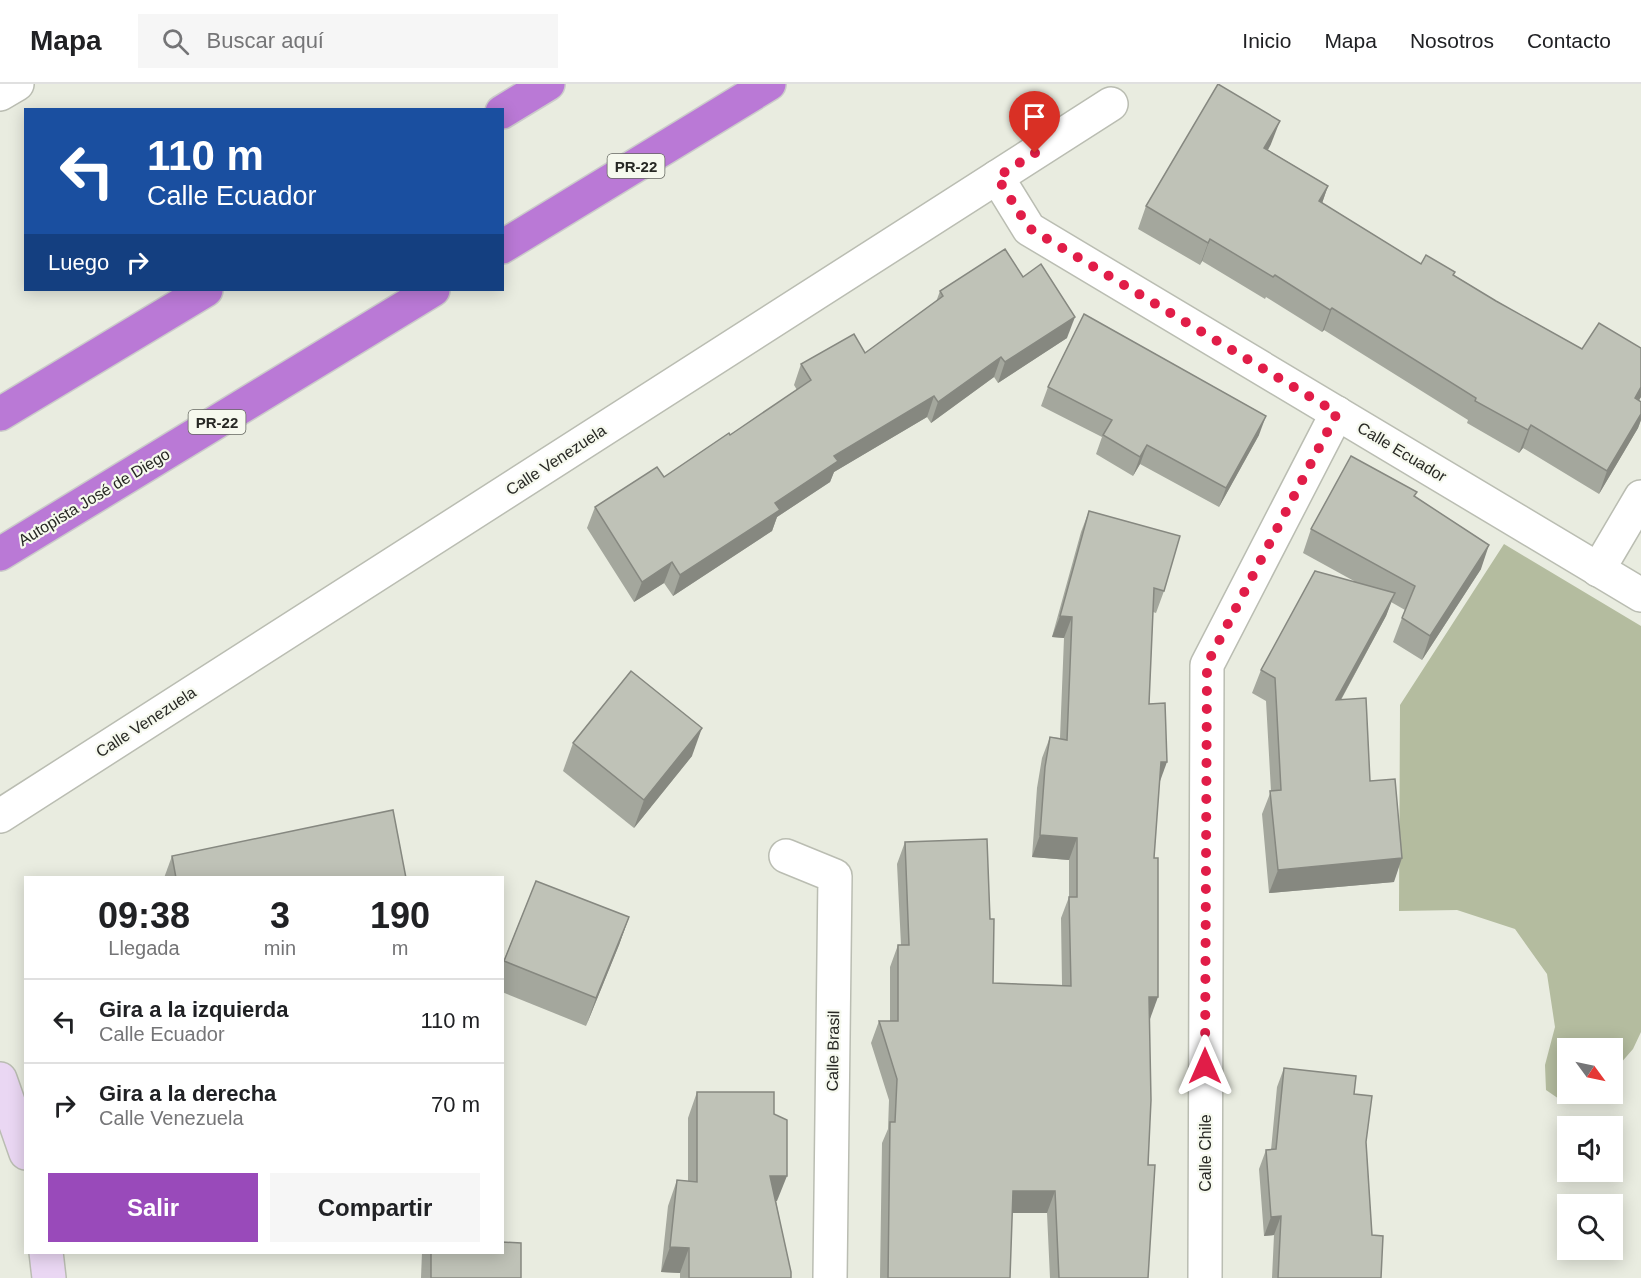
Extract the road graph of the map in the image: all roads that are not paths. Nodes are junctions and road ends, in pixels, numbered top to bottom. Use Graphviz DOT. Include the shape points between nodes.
graph roads {
  1 [pos="17,84"];
  2 [pos="548,84"];
  3 [pos="769,84"];
  4 [pos="0,94"];
  5 [pos="1112,104"];
  6 [pos="504,111"];
  7 [pos="997,177"];
  8 [pos="504,246"];
  9 [pos="204,291"];
  10 [pos="432,291"];
  11 [pos="1337,413"];
  12 [pos="0,414"];
  13 [pos="1641,497"];
  14 [pos="0,554"];
  15 [pos="1598,570"];
  16 [pos="1641,595"];
  17 [pos="0,816"];
  18 [pos="786,856"];
  19 [pos="0,1079"];
  20 [pos="24,1147"];
  21 [pos="46,1254"];
  22 [pos="49,1278"];
  23 [pos="830,1278"];
  24 [pos="1205,1278"];
  1 -- 4 [label="street"];
  2 -- 6 [label="highway"];
  3 -- 8 [label="highway, PR-22"];
  5 -- 7 [label="street, Calle Venezuela"];
  7 -- 11 [label="street, Calle Ecuador" via="1029,228"];
  7 -- 17 [label="street, Calle Venezuela"];
  9 -- 12 [label="highway"];
  10 -- 14 [label="highway, Autopista José de Diego / PR-22"];
  11 -- 15 [label="street, Calle Ecuador"];
  11 -- 24 [label="street, Calle Chile" via="1207,664"];
  13 -- 15 [label="street"];
  15 -- 16 [label="street, Calle Ecuador"];
  18 -- 23 [label="street, Calle Brasil" via="835,876"];
  19 -- 20 [label="street"];
  21 -- 22 [label="street"];
}
